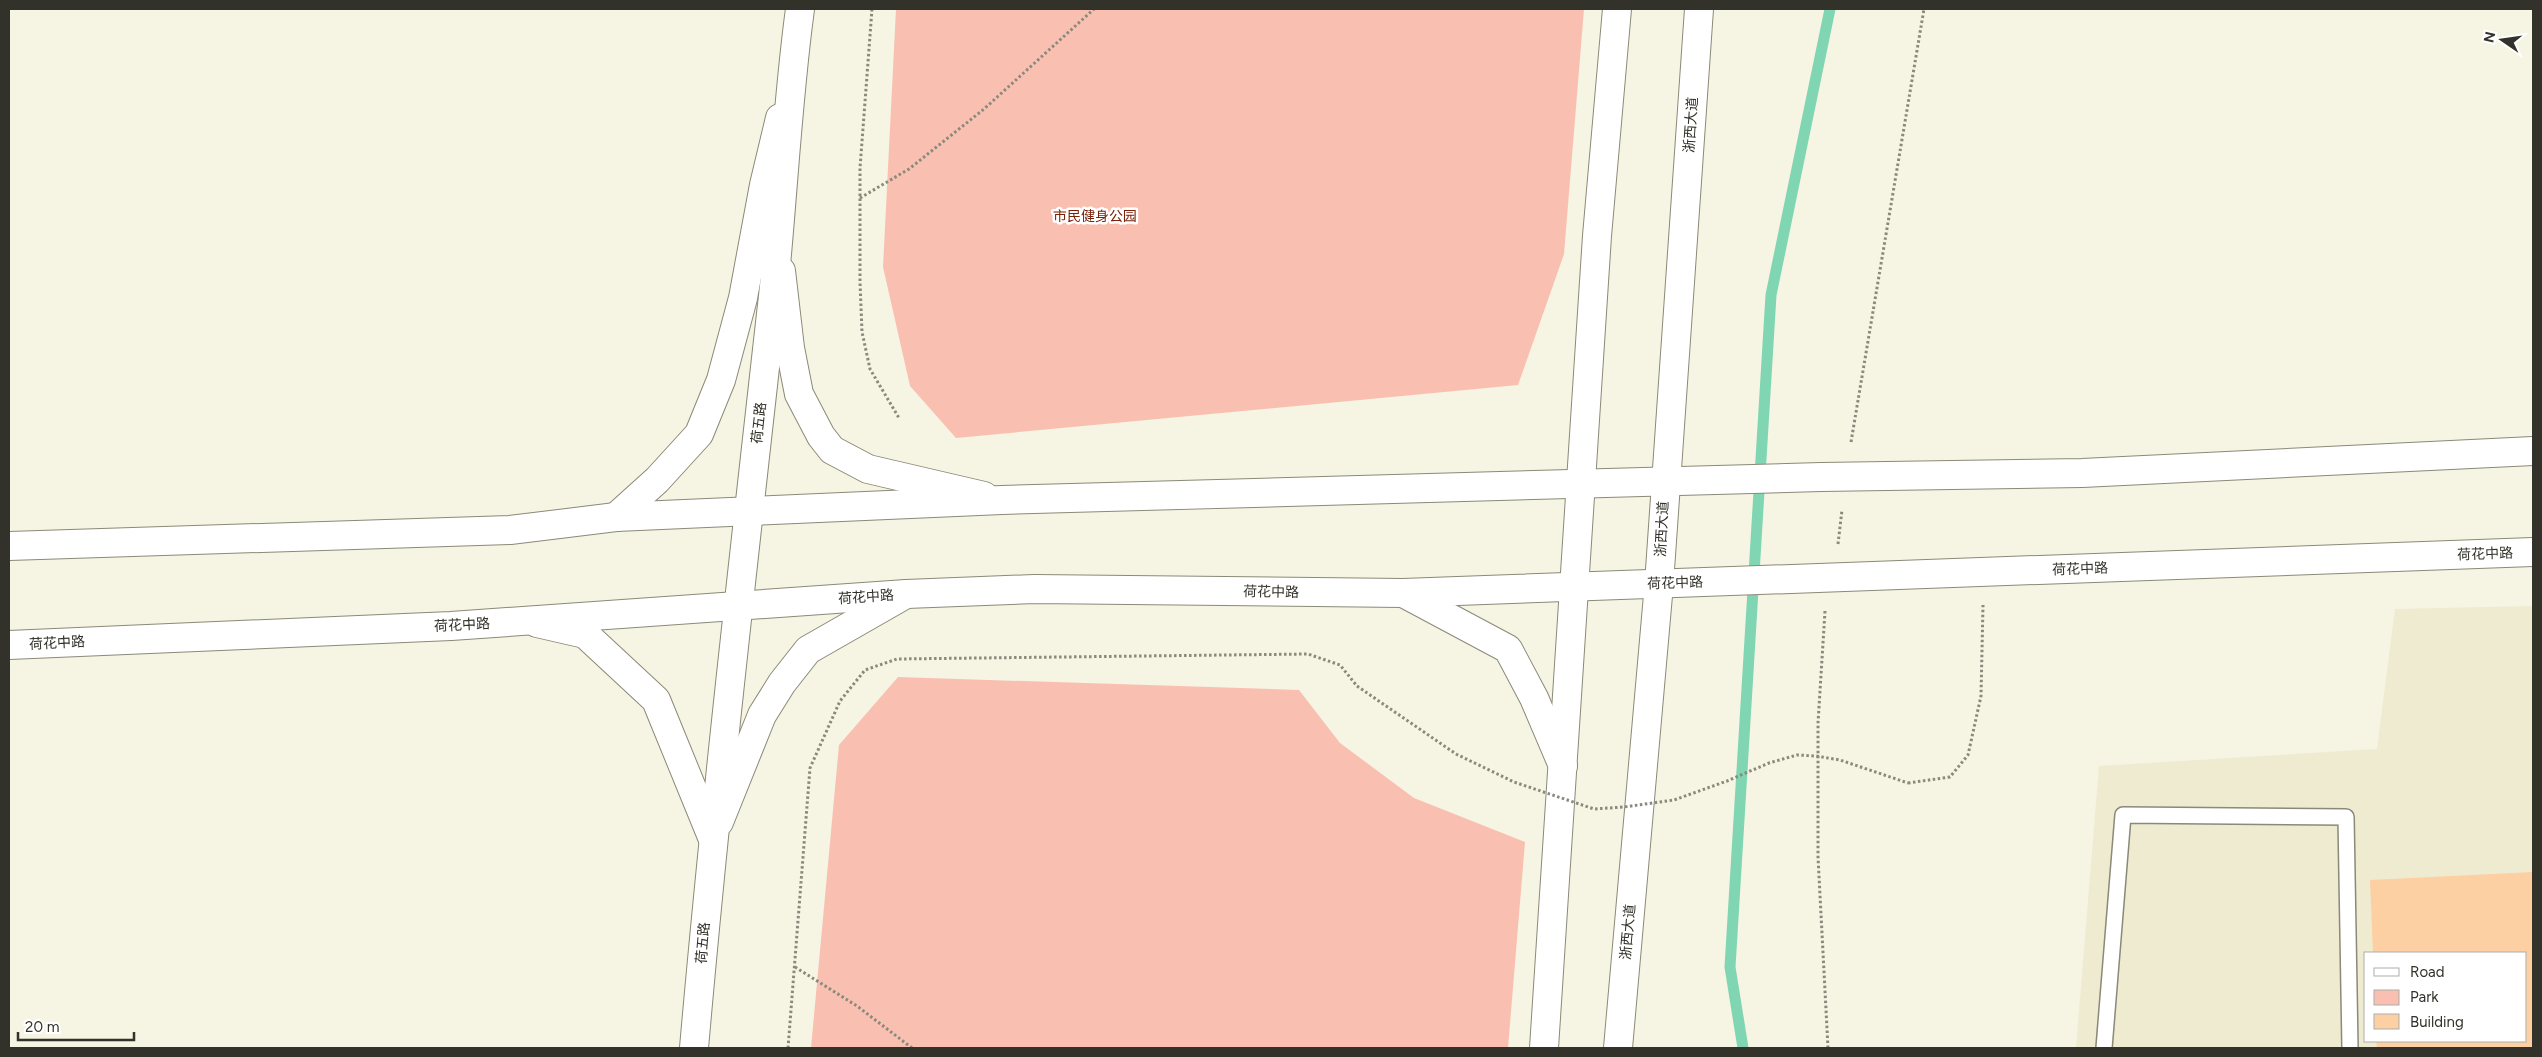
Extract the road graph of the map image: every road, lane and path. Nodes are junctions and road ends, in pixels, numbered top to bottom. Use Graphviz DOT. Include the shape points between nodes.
graph roads {
  1 [pos="800,9"];
  2 [pos="872,9"];
  3 [pos="1094,9"];
  4 [pos="1616,9"];
  5 [pos="1699,9"];
  6 [pos="1924,9"];
  7 [pos="792,66"];
  8 [pos="860,198"];
  9 [pos="778,246"];
  10 [pos="899,418"];
  11 [pos="2533,451"];
  12 [pos="1833,477"];
  13 [pos="1665,481"];
  14 [pos="1581,484"];
  15 [pos="1002,500"];
  16 [pos="749,511"];
  17 [pos="616,517"];
  18 [pos="9,546"];
  19 [pos="2533,552"];
  20 [pos="1834,578"];
  21 [pos="1659,584"];
  22 [pos="1574,587"];
  23 [pos="1403,593"];
  24 [pos="906,594"];
  25 [pos="1983,602"];
  26 [pos="738,606"];
  27 [pos="526,620"];
  28 [pos="9,645"];
  29 [pos="1563,766"];
  30 [pos="712,837"];
  31 [pos="795,967"];
  32 [pos="694,1048"];
  33 [pos="788,1048"];
  34 [pos="912,1048"];
  35 [pos="1544,1048"];
  36 [pos="1618,1048"];
  37 [pos="1828,1048"];
  38 [pos="2104,1048"];
  39 [pos="2350,1048"];
  1 -- 7 [label="main road, 荷五路"];
  2 -- 8 [label="path"];
  3 -- 8 [label="path" via="984,109 909,169"];
  4 -- 14 [label="main road"];
  5 -- 13 [label="main road, 浙西大道"];
  6 -- 12 [label="path"];
  7 -- 9 [label="main road, 荷五路"];
  7 -- 17 [label="main road" via="764,185 743,298 720,380 699,434 657,480"];
  8 -- 10 [label="path" via="862,332 870,369"];
  9 -- 15 [label="main road" via="799,394 832,450 868,468"];
  9 -- 16 [label="main road, 荷五路"];
  11 -- 12 [label="main road" via="2082,474"];
  12 -- 13 [label="main road"];
  12 -- 20 [label="path"];
  13 -- 14 [label="main road"];
  13 -- 21 [label="main road, 浙西大道"];
  14 -- 15 [label="main road"];
  14 -- 22 [label="main road"];
  15 -- 16 [label="main road"];
  16 -- 17 [label="main road"];
  16 -- 26 [label="main road, 荷五路"];
  17 -- 18 [label="main road" via="510,530"];
  19 -- 20 [label="main road, 荷花中路"];
  20 -- 21 [label="main road, 荷花中路"];
  20 -- 37 [label="path" via="1825,609 1818,723 1818,857"];
  21 -- 22 [label="main road, 荷花中路"];
  21 -- 36 [label="main road, 浙西大道"];
  22 -- 23 [label="main road, 荷花中路"];
  22 -- 29 [label="main road"];
  23 -- 24 [label="main road, 荷花中路" via="1034,589"];
  23 -- 29 [label="main road" via="1508,649 1534,698"];
  24 -- 26 [label="main road, 荷花中路"];
  24 -- 30 [label="main road, 荷五路" via="808,650 782,682 762,715"];
  25 -- 31 [label="path, bridge" via="1981,696 1968,756 1950,777 1908,783 1840,760 1797,756 1769,763 1674,800 1624,808 1594,809 1576,804 1514,782 1456,754 1357,686 1340,665 1308,654 897,659 865,670 840,701 810,768"];
  26 -- 27 [label="main road, 荷花中路"];
  26 -- 30 [label="main road, 荷五路"];
  27 -- 28 [label="main road, 荷花中路"];
  27 -- 30 [label="main road" via="585,634 656,700"];
  29 -- 35 [label="main road"];
  30 -- 32 [label="main road, 荷五路"];
  31 -- 33 [label="path"];
  31 -- 34 [label="path" via="857,1006"];
  38 -- 39 [label="lane" via="2123,815 2346,817"];
}
